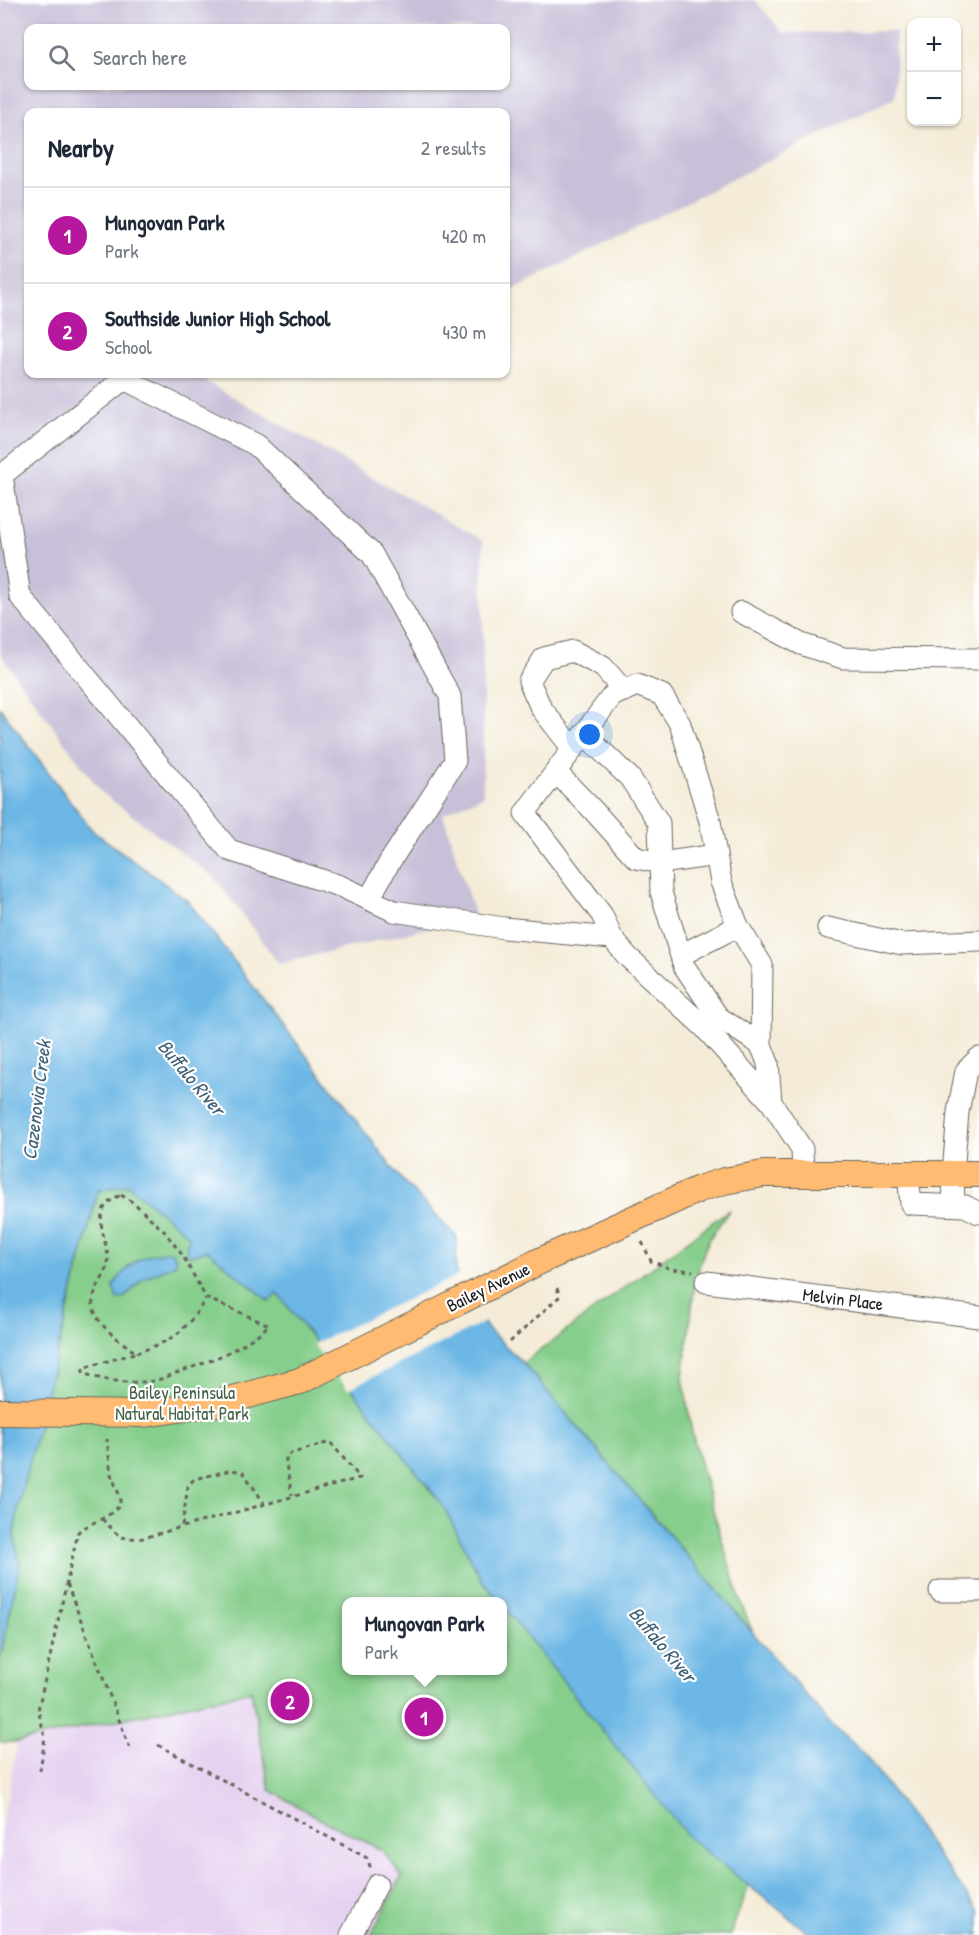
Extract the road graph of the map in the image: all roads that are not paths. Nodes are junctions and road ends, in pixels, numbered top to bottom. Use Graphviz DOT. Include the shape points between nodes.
graph roads {
  1 [pos="741,612"];
  2 [pos="979,659"];
  3 [pos="624,691"];
  4 [pos="578,742"];
  5 [pos="556,772"];
  6 [pos="716,855"];
  7 [pos="661,863"];
  8 [pos="369,900"];
  9 [pos="738,926"];
  10 [pos="828,928"];
  11 [pos="612,938"];
  12 [pos="979,941"];
  13 [pos="681,955"];
  14 [pos="761,1045"];
  15 [pos="979,1058"];
  16 [pos="771,1102"];
  17 [pos="803,1173"];
  18 [pos="908,1174"];
  19 [pos="953,1174"];
  20 [pos="979,1175"];
  21 [pos="954,1205"];
  22 [pos="979,1213"];
  23 [pos="706,1282"];
  24 [pos="979,1317"];
  25 [pos="0,1412"];
  26 [pos="940,1591"];
  27 [pos="979,1591"];
  28 [pos="377,1885"];
  29 [pos="351,1935"];
  1 -- 2 [label="street" via="801,644 843,658"];
  3 -- 4 [label="street" via="612,696"];
  3 -- 4 [label="street" via="603,667 573,651 544,658 529,681 541,708"];
  3 -- 6 [label="street" via="636,685 662,695 680,724 710,821"];
  4 -- 5 [label="street"];
  4 -- 7 [label="street" via="630,778 659,823"];
  5 -- 7 [label="street" via="636,858"];
  5 -- 11 [label="street" via="525,813 602,915"];
  6 -- 7 [label="street"];
  6 -- 9 [label="street" via="721,882"];
  7 -- 13 [label="street" via="662,892"];
  8 -- 8 [label="street" via="455,761 450,696 372,554 256,446 124,379 2,475 20,596 229,850 340,886"];
  8 -- 11 [label="street" via="394,911"];
  9 -- 13 [label="street"];
  9 -- 14 [label="street" via="762,965"];
  10 -- 12 [label="street" via="902,944"];
  11 -- 16 [label="street" via="704,1027"];
  13 -- 14 [label="street" via="684,966 718,1017"];
  14 -- 16 [label="street" via="768,1064"];
  15 -- 19 [label="street" via="966,1071"];
  16 -- 17 [label="street" via="802,1149"];
  17 -- 18 [label="main road, Bailey Avenue"];
  17 -- 25 [label="main road, Bailey Avenue" via="763,1174 699,1189 540,1261 300,1381 218,1403 145,1414"];
  18 -- 19 [label="main road, Bailey Avenue"];
  18 -- 21 [label="street" via="911,1203"];
  19 -- 20 [label="main road, Bailey Avenue"];
  19 -- 21 [label="street"];
  21 -- 22 [label="street"];
  23 -- 24 [label="street, Melvin Place"];
  26 -- 27 [label="street"];
  28 -- 29 [label="street"];
}
